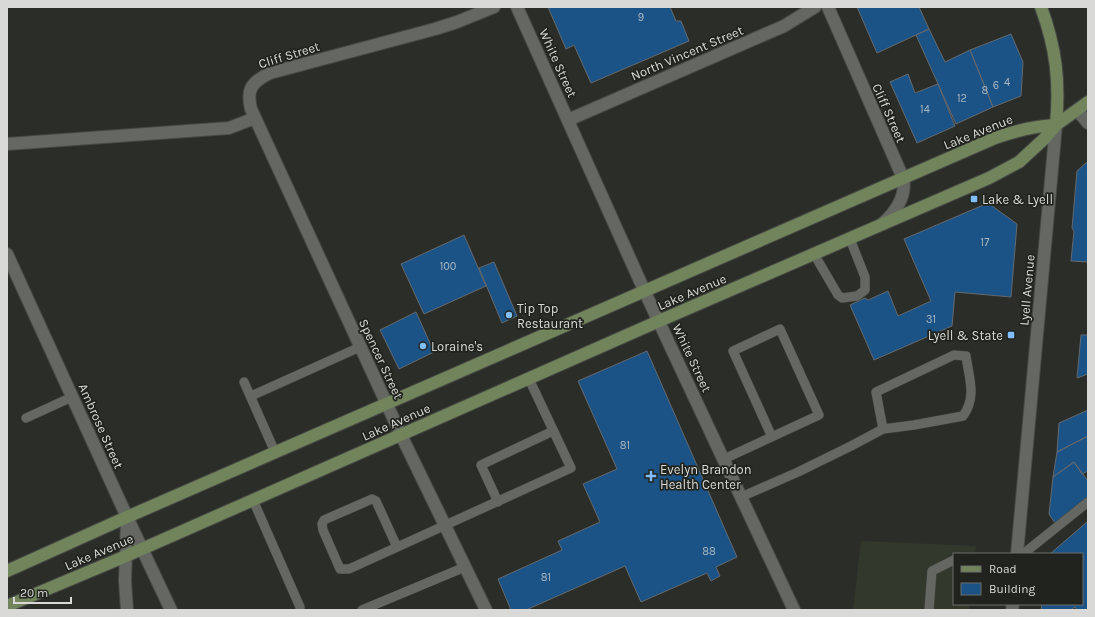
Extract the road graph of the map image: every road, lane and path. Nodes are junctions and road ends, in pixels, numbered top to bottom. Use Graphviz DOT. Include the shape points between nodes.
graph roads {
  1 [pos="494,7"];
  2 [pos="518,7"];
  3 [pos="815,7"];
  4 [pos="828,7"];
  5 [pos="1041,7"];
  6 [pos="1088,102"];
  7 [pos="1077,110"];
  8 [pos="255,118"];
  9 [pos="568,120"];
  10 [pos="1088,123"];
  11 [pos="1056,125"];
  12 [pos="7,144"];
  13 [pos="903,178"];
  14 [pos="880,226"];
  15 [pos="850,239"];
  16 [pos="7,254"];
  17 [pos="814,254"];
  18 [pos="644,290"];
  19 [pos="659,321"];
  20 [pos="360,348"];
  21 [pos="529,379"];
  22 [pos="244,382"];
  23 [pos="251,396"];
  24 [pos="72,397"];
  25 [pos="386,404"];
  26 [pos="26,418"];
  27 [pos="883,429"];
  28 [pos="553,431"];
  29 [pos="401,435"];
  30 [pos="772,437"];
  31 [pos="275,452"];
  32 [pos="724,459"];
  33 [pos="742,497"];
  34 [pos="253,500"];
  35 [pos="498,502"];
  36 [pos="1088,502"];
  37 [pos="127,517"];
  38 [pos="445,526"];
  39 [pos="397,547"];
  40 [pos="142,548"];
  41 [pos="1017,553"];
  42 [pos="1023,553"];
  43 [pos="126,556"];
  44 [pos="953,560"];
  45 [pos="465,567"];
  46 [pos="7,572"];
  47 [pos="7,606"];
  48 [pos="300,608"];
  49 [pos="484,609"];
  50 [pos="127,610"];
  51 [pos="171,610"];
  52 [pos="362,610"];
  53 [pos="794,610"];
  54 [pos="929,610"];
  1 -- 8 [label="street, Cliff Street" via="435,29 259,78 252,85 248,100"];
  2 -- 9 [label="street, White Street"];
  3 -- 9 [label="street, North Vincent Street" via="784,26"];
  4 -- 13 [label="street, Cliff Street"];
  5 -- 11 [label="main road" via="1056,62"];
  6 -- 7 [label="main road"];
  7 -- 10 [label="street"];
  7 -- 11 [label="main road"];
  8 -- 12 [label="street" via="229,128"];
  8 -- 20 [label="street, Spencer Street"];
  9 -- 18 [label="street, White Street"];
  11 -- 13 [label="main road, Lake Avenue" via="1037,126 1008,133"];
  11 -- 14 [label="main road, Lake Avenue" via="1044,140 1015,165"];
  11 -- 41 [label="street, Lyell Avenue"];
  13 -- 14 [label="street, Cliff Street" via="904,189 900,200 893,214"];
  13 -- 18 [label="main road, Lake Avenue"];
  14 -- 15 [label="main road, Lake Avenue"];
  15 -- 17 [label="main road, Lake Avenue"];
  15 -- 17 [label="lane" via="865,277 865,290 857,296 842,298 838,295"];
  16 -- 24 [label="street, Ambrose Street"];
  17 -- 19 [label="main road, Lake Avenue"];
  18 -- 19 [label="street, White Street"];
  18 -- 25 [label="main road, Lake Avenue"];
  19 -- 21 [label="main road, Lake Avenue"];
  19 -- 32 [label="street, White Street"];
  20 -- 23 [label="lane"];
  20 -- 25 [label="street, Spencer Street"];
  21 -- 28 [label="lane"];
  21 -- 29 [label="main road, Lake Avenue"];
  22 -- 23 [label="lane"];
  23 -- 31 [label="lane"];
  24 -- 26 [label="lane"];
  24 -- 37 [label="street, Ambrose Street"];
  25 -- 29 [label="street, Spencer Street"];
  25 -- 31 [label="main road, Lake Avenue"];
  27 -- 27 [label="lane" via="963,416 968,409 972,389 966,356 954,355 876,392"];
  27 -- 33 [label="lane" via="805,469"];
  28 -- 35 [label="lane" via="481,465"];
  28 -- 35 [label="lane" via="571,468"];
  29 -- 34 [label="main road, Lake Avenue"];
  29 -- 38 [label="street, Spencer Street"];
  30 -- 30 [label="lane" via="819,415 780,329 733,351"];
  30 -- 32 [label="lane"];
  31 -- 37 [label="main road, Lake Avenue"];
  32 -- 33 [label="street, White Street"];
  33 -- 53 [label="street, White Street"];
  34 -- 40 [label="main road, Lake Avenue"];
  34 -- 48 [label="lane"];
  35 -- 38 [label="lane"];
  36 -- 42 [label="lane"];
  37 -- 40 [label="street, Ambrose Street"];
  37 -- 43 [label="street"];
  37 -- 46 [label="main road, Lake Avenue"];
  38 -- 39 [label="lane"];
  38 -- 45 [label="street, Spencer Street"];
  39 -- 39 [label="lane" via="349,569 340,569 322,524 324,520 372,499 376,500"];
  40 -- 43 [label="main road, Lake Avenue"];
  40 -- 51 [label="street, Ambrose Street"];
  43 -- 47 [label="main road, Lake Avenue"];
  43 -- 50 [label="street"];
  44 -- 54 [label="lane" via="932,571"];
  45 -- 49 [label="street, Spencer Street"];
  45 -- 52 [label="lane"];
}
